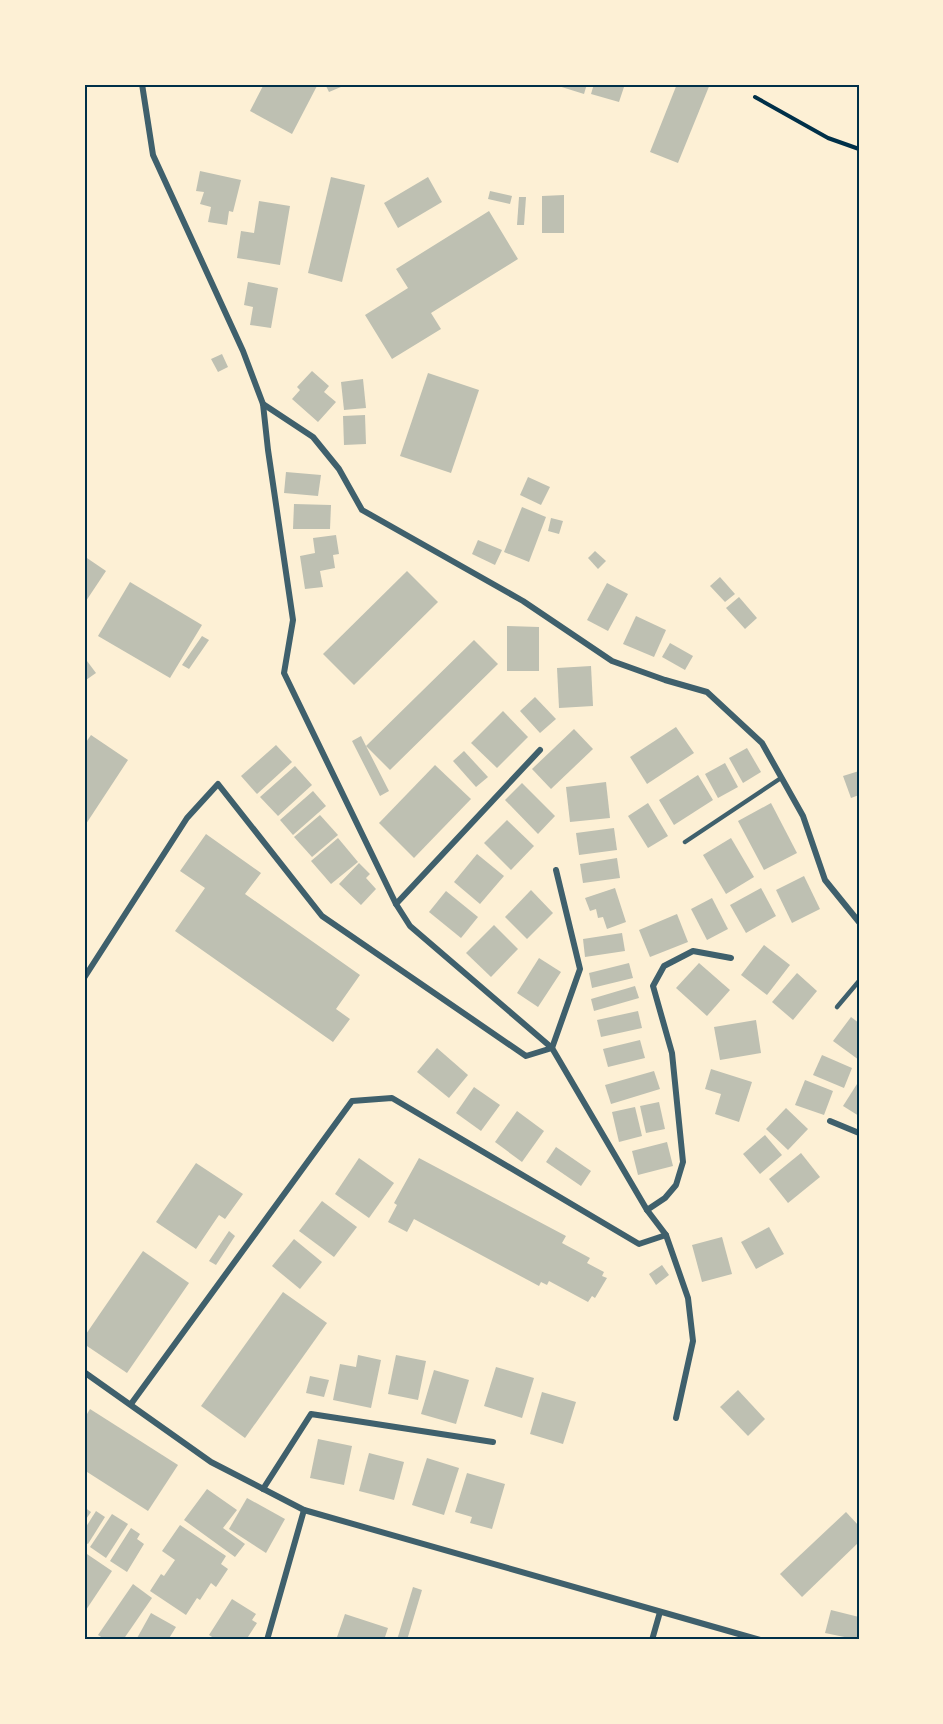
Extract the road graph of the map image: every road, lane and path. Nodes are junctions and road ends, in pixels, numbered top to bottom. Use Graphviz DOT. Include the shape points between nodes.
graph roads {
  1 [pos="142,84"];
  2 [pos="755,97"];
  3 [pos="859,149"];
  4 [pos="263,404"];
  5 [pos="540,750"];
  6 [pos="781,778"];
  7 [pos="686,842"];
  8 [pos="556,870"];
  9 [pos="396,904"];
  10 [pos="859,922"];
  11 [pos="731,958"];
  12 [pos="84,978"];
  13 [pos="859,981"];
  14 [pos="837,1007"];
  15 [pos="552,1048"];
  16 [pos="830,1121"];
  17 [pos="859,1133"];
  18 [pos="647,1210"];
  19 [pos="666,1235"];
  20 [pos="84,1371"];
  21 [pos="131,1404"];
  22 [pos="676,1418"];
  23 [pos="493,1442"];
  24 [pos="263,1489"];
  25 [pos="304,1510"];
  26 [pos="660,1612"];
  27 [pos="267,1640"];
  28 [pos="651,1640"];
  29 [pos="760,1640"];
  1 -- 4 [label="street" via="153,155 243,351"];
  2 -- 3 [label="path" via="828,138"];
  4 -- 6 [label="street" via="313,437 339,469 362,510 523,601 612,661 707,692 762,743"];
  4 -- 9 [label="street" via="293,620 284,673"];
  5 -- 9 [label="street"];
  6 -- 7 [label="lane"];
  6 -- 10 [label="street" via="803,816 825,880"];
  8 -- 15 [label="street" via="580,969"];
  9 -- 15 [label="street" via="410,926"];
  11 -- 18 [label="street" via="693,951 664,966 653,986 672,1053 683,1162 676,1185"];
  12 -- 15 [label="street" via="187,818 218,784 322,916 526,1056"];
  13 -- 14 [label="lane"];
  15 -- 18 [label="street"];
  16 -- 17 [label="street"];
  18 -- 19 [label="street"];
  19 -- 21 [label="street" via="639,1244 392,1098 352,1101"];
  19 -- 22 [label="street" via="688,1298 693,1341"];
  20 -- 21 [label="street"];
  21 -- 24 [label="street" via="211,1462"];
  23 -- 24 [label="street" via="311,1414"];
  24 -- 25 [label="street"];
  25 -- 26 [label="street"];
  25 -- 27 [label="street"];
  26 -- 28 [label="street"];
  26 -- 29 [label="street"];
}
